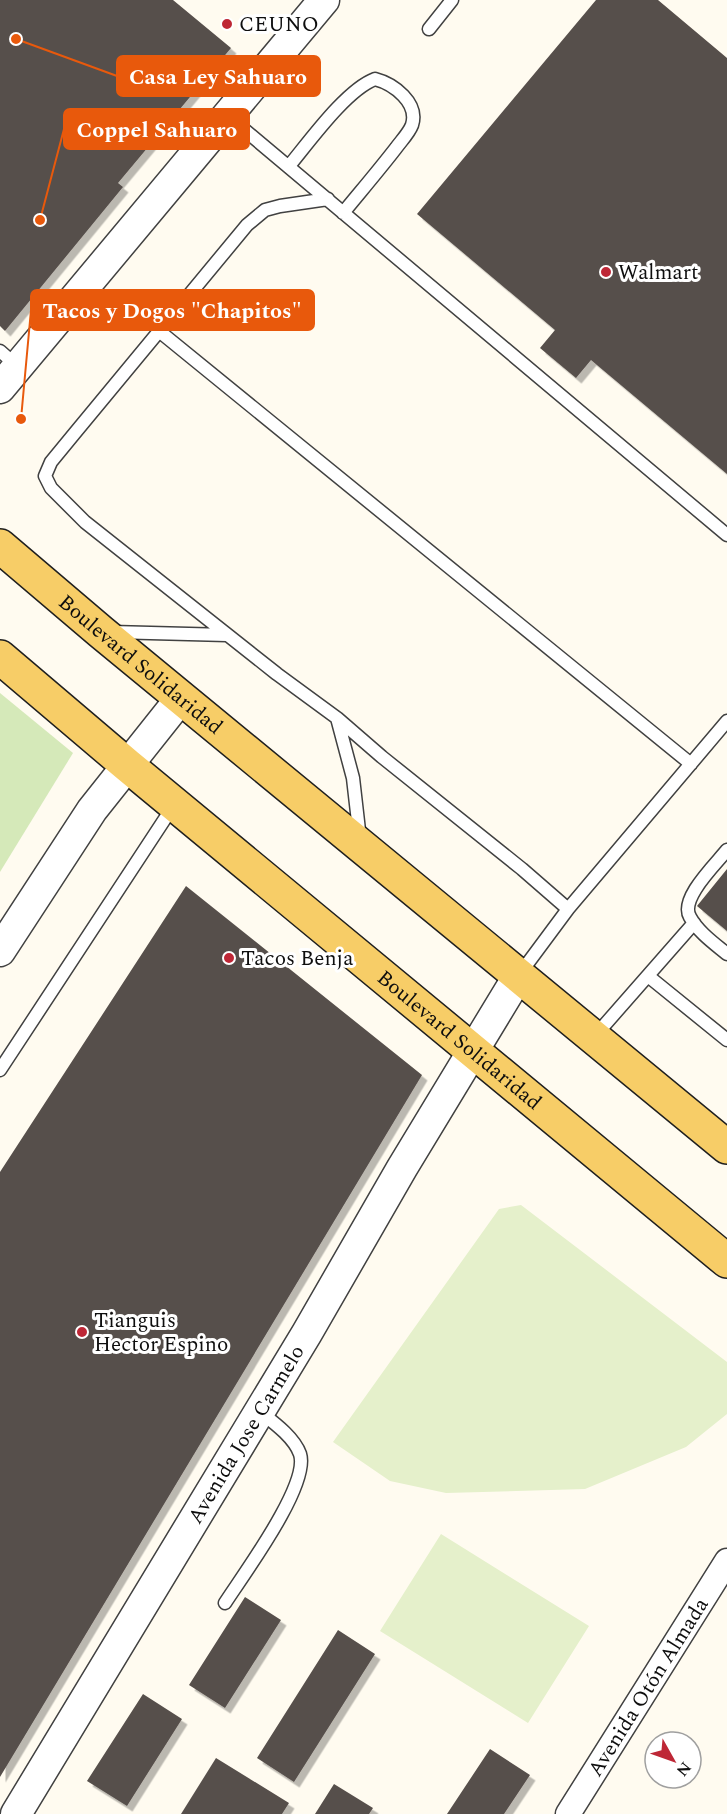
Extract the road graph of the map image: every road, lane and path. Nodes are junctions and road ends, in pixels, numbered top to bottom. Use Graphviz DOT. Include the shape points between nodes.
graph roads {
  1 [pos="324,0"];
  2 [pos="452,0"];
  3 [pos="429,29"];
  4 [pos="227,115"];
  5 [pos="289,166"];
  6 [pos="327,199"];
  7 [pos="343,213"];
  8 [pos="159,332"];
  9 [pos="6,369"];
  10 [pos="727,535"];
  11 [pos="0,546"];
  12 [pos="101,632"];
  13 [pos="227,635"];
  14 [pos="0,657"];
  15 [pos="181,698"];
  16 [pos="337,718"];
  17 [pos="727,721"];
  18 [pos="691,764"];
  19 [pos="127,765"];
  20 [pos="175,803"];
  21 [pos="361,846"];
  22 [pos="727,850"];
  23 [pos="568,909"];
  24 [pos="694,923"];
  25 [pos="0,951"];
  26 [pos="727,954"];
  27 [pos="519,975"];
  28 [pos="648,976"];
  29 [pos="594,1037"];
  30 [pos="727,1040"];
  31 [pos="472,1051"];
  32 [pos="0,1070"];
  33 [pos="727,1147"];
  34 [pos="727,1261"];
  35 [pos="258,1411"];
  36 [pos="727,1561"];
  37 [pos="225,1603"];
  38 [pos="16,1814"];
  39 [pos="568,1814"];
  1 -- 4 [label="street"];
  2 -- 3 [label="lane"];
  4 -- 5 [label="lane"];
  4 -- 9 [label="street"];
  5 -- 6 [label="lane"];
  5 -- 7 [label="lane" via="366,83 375,80 395,87 410,105 412,125"];
  6 -- 7 [label="lane"];
  6 -- 8 [label="lane" via="265,210 247,225"];
  7 -- 10 [label="lane"];
  8 -- 13 [label="lane" via="51,462 45,476 51,488 85,522"];
  8 -- 18 [label="lane"];
  11 -- 12 [label="main road, Boulevard Solidaridad"];
  12 -- 13 [label="lane"];
  12 -- 15 [label="main road, Boulevard Solidaridad"];
  13 -- 16 [label="lane"];
  14 -- 19 [label="main road, Boulevard Solidaridad"];
  15 -- 19 [label="street"];
  15 -- 21 [label="main road, Boulevard Solidaridad"];
  16 -- 21 [label="lane" via="353,778"];
  16 -- 23 [label="lane"];
  17 -- 18 [label="lane"];
  18 -- 23 [label="lane"];
  19 -- 20 [label="main road, Boulevard Solidaridad"];
  19 -- 25 [label="street" via="92,810"];
  20 -- 31 [label="main road, Boulevard Solidaridad"];
  20 -- 32 [label="lane"];
  21 -- 27 [label="main road, Boulevard Solidaridad"];
  22 -- 24 [label="lane" via="690,899 688,915"];
  23 -- 27 [label="lane"];
  24 -- 26 [label="lane"];
  24 -- 28 [label="lane"];
  27 -- 29 [label="main road, Boulevard Solidaridad"];
  27 -- 31 [label="street, Avenida Jose Carmelo"];
  28 -- 29 [label="lane"];
  28 -- 30 [label="lane"];
  29 -- 33 [label="main road, Boulevard Solidaridad"];
  31 -- 34 [label="main road, Boulevard Solidaridad"];
  31 -- 35 [label="street, Avenida Jose Carmelo"];
  35 -- 37 [label="lane" via="291,1441 300,1452 302,1464 292,1496"];
  35 -- 38 [label="street, Avenida Jose Carmelo"];
  36 -- 39 [label="street, Avenida Otón Almada"];
}
